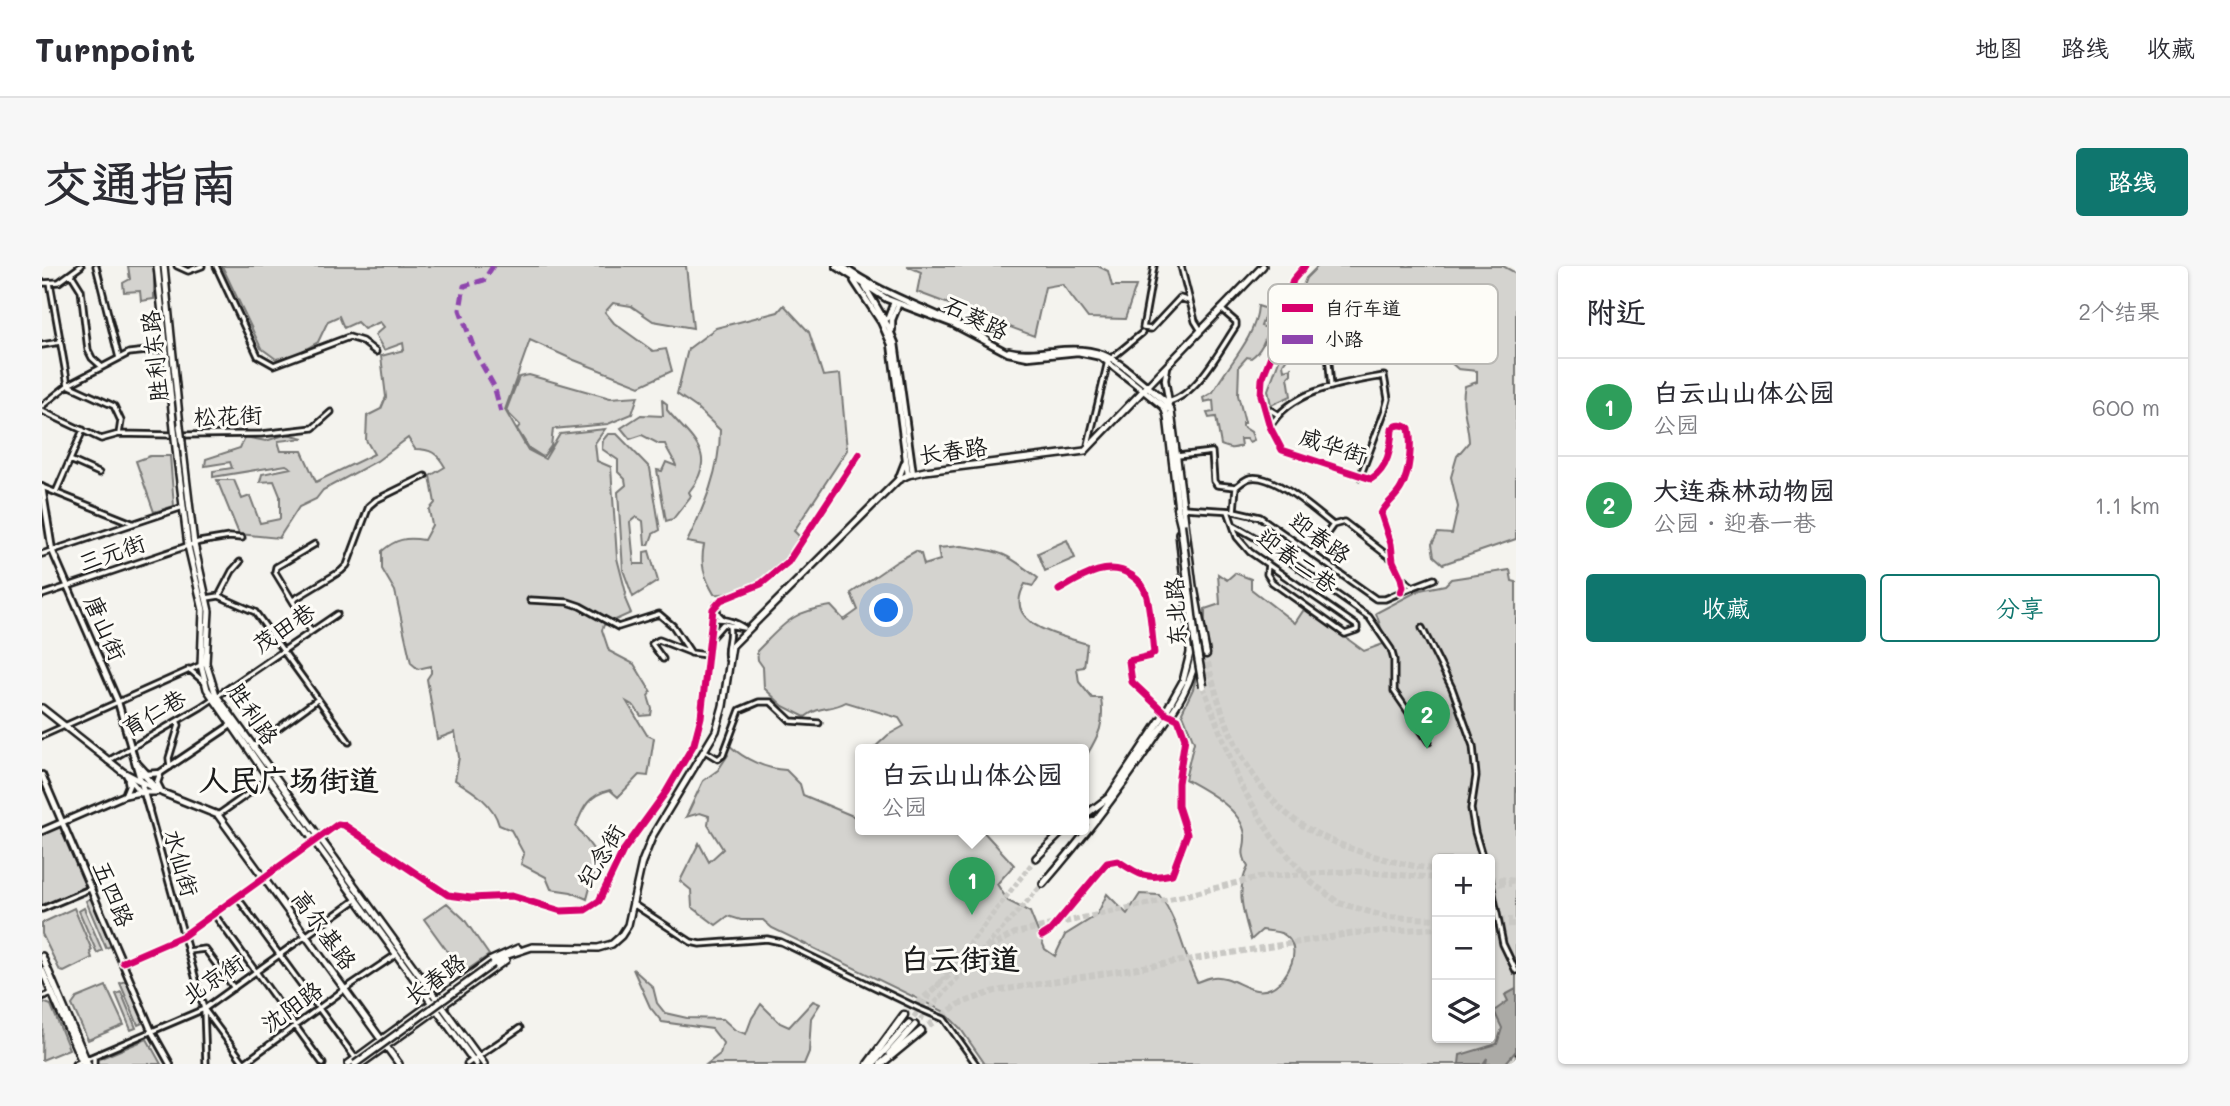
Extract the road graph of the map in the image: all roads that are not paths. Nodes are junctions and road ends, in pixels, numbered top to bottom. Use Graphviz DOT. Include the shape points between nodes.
graph roads {
  1 [pos="81,266"];
  2 [pos="96,266"];
  3 [pos="157,266"];
  4 [pos="164,266"];
  5 [pos="177,266"];
  6 [pos="202,266"];
  7 [pos="216,266"];
  8 [pos="836,266"];
  9 [pos="842,266"];
  10 [pos="1154,266"];
  11 [pos="1181,266"];
  12 [pos="1263,266"];
  13 [pos="1305,266"];
  14 [pos="71,274"];
  15 [pos="853,276"];
  16 [pos="42,283"];
  17 [pos="50,283"];
  18 [pos="1292,284"];
  19 [pos="864,285"];
  20 [pos="896,301"];
  21 [pos="1189,301"];
  22 [pos="1221,308"];
  23 [pos="879,310"];
  24 [pos="885,320"];
  25 [pos="1200,329"];
  26 [pos="1142,333"];
  27 [pos="892,334"];
  28 [pos="60,342"];
  29 [pos="42,345"];
  30 [pos="165,349"];
  31 [pos="376,352"];
  32 [pos="119,358"];
  33 [pos="1111,360"];
  34 [pos="1268,364"];
  35 [pos="1329,364"];
  36 [pos="1167,365"];
  37 [pos="102,367"];
  38 [pos="68,385"];
  39 [pos="1331,387"];
  40 [pos="1145,388"];
  41 [pos="1168,402"];
  42 [pos="1264,405"];
  43 [pos="42,406"];
  44 [pos="42,411"];
  45 [pos="1171,411"];
  46 [pos="331,412"];
  47 [pos="1277,414"];
  48 [pos="1270,427"];
  49 [pos="83,430"];
  50 [pos="119,434"];
  51 [pos="182,442"];
  52 [pos="1088,445"];
  53 [pos="859,454"];
  54 [pos="1177,456"];
  55 [pos="70,460"];
  56 [pos="905,461"];
  57 [pos="911,472"];
  58 [pos="99,473"];
  59 [pos="425,476"];
  60 [pos="1360,477"];
  61 [pos="898,480"];
  62 [pos="42,487"];
  63 [pos="1236,487"];
  64 [pos="56,492"];
  65 [pos="186,505"];
  66 [pos="1181,508"];
  67 [pos="1231,511"];
  68 [pos="134,524"];
  69 [pos="1334,524"];
  70 [pos="1233,525"];
  71 [pos="242,538"];
  72 [pos="316,544"];
  73 [pos="1391,544"];
  74 [pos="191,545"];
  75 [pos="52,550"];
  76 [pos="1384,553"];
  77 [pos="42,554"];
  78 [pos="1312,554"];
  79 [pos="1394,561"];
  80 [pos="240,562"];
  81 [pos="1268,564"];
  82 [pos="1401,578"];
  83 [pos="1434,579"];
  84 [pos="68,586"];
  85 [pos="1413,587"];
  86 [pos="1059,590"];
  87 [pos="1194,590"];
  88 [pos="1401,592"];
  89 [pos="42,595"];
  90 [pos="219,596"];
  91 [pos="207,598"];
  92 [pos="293,600"];
  93 [pos="530,600"];
  94 [pos="716,603"];
  95 [pos="337,614"];
  96 [pos="710,621"];
  97 [pos="725,622"];
  98 [pos="746,628"];
  99 [pos="1422,628"];
  100 [pos="311,631"];
  101 [pos="708,642"];
  102 [pos="283,650"];
  103 [pos="691,653"];
  104 [pos="1206,654"];
  105 [pos="706,655"];
  106 [pos="663,659"];
  107 [pos="728,659"];
  108 [pos="203,664"];
  109 [pos="189,669"];
  110 [pos="204,682"];
  111 [pos="1203,686"];
  112 [pos="214,697"];
  113 [pos="318,699"];
  114 [pos="118,702"];
  115 [pos="42,708"];
  116 [pos="1168,714"];
  117 [pos="177,720"];
  118 [pos="819,723"];
  119 [pos="231,725"];
  120 [pos="65,726"];
  121 [pos="42,736"];
  122 [pos="1429,742"];
  123 [pos="349,743"];
  124 [pos="131,746"];
  125 [pos="252,748"];
  126 [pos="705,751"];
  127 [pos="134,759"];
  128 [pos="108,761"];
  129 [pos="170,766"];
  130 [pos="123,772"];
  131 [pos="160,773"];
  132 [pos="42,775"];
  133 [pos="268,779"];
  134 [pos="133,780"];
  135 [pos="141,782"];
  136 [pos="141,792"];
  137 [pos="163,793"];
  138 [pos="125,795"];
  139 [pos="149,810"];
  140 [pos="1089,813"];
  141 [pos="218,815"];
  142 [pos="1096,820"];
  143 [pos="1089,821"];
  144 [pos="63,822"];
  145 [pos="1089,829"];
  146 [pos="42,831"];
  147 [pos="1059,835"];
  148 [pos="1083,837"];
  149 [pos="318,839"];
  150 [pos="1482,854"];
  151 [pos="1036,858"];
  152 [pos="263,877"];
  153 [pos="1043,884"];
  154 [pos="92,888"];
  155 [pos="237,897"];
  156 [pos="357,899"];
  157 [pos="633,904"];
  158 [pos="1495,904"];
  159 [pos="42,909"];
  160 [pos="214,914"];
  161 [pos="183,936"];
  162 [pos="307,936"];
  163 [pos="1042,936"];
  164 [pos="552,946"];
  165 [pos="188,951"];
  166 [pos="397,954"];
  167 [pos="42,956"];
  168 [pos="279,956"];
  169 [pos="123,962"];
  170 [pos="42,970"];
  171 [pos="1516,971"];
  172 [pos="256,972"];
  173 [pos="234,988"];
  174 [pos="345,989"];
  175 [pos="52,993"];
  176 [pos="42,997"];
  177 [pos="435,1001"];
  178 [pos="439,1008"];
  179 [pos="204,1009"];
  180 [pos="319,1009"];
  181 [pos="904,1015"];
  182 [pos="296,1026"];
  183 [pos="520,1028"];
  184 [pos="921,1031"];
  185 [pos="152,1032"];
  186 [pos="384,1043"];
  187 [pos="355,1061"];
  188 [pos="473,1061"];
  189 [pos="84,1063"];
  190 [pos="884,1063"];
  191 [pos="170,1064"];
  192 [pos="206,1064"];
  193 [pos="244,1064"];
  194 [pos="323,1064"];
  195 [pos="348,1064"];
  196 [pos="361,1064"];
  197 [pos="399,1064"];
  198 [pos="484,1064"];
  199 [pos="871,1064"];
  200 [pos="976,1064"];
  1 -- 14 [label="street"];
  2 -- 32 [label="street"];
  3 -- 30 [label="main road, 胜利路"];
  4 -- 51 [label="main road, 胜利东路, bridge"];
  5 -- 6 [label="street" via="188,271"];
  7 -- 31 [label="street" via="258,356 274,365 349,337"];
  8 -- 15 [label="main road, 石葵路"];
  9 -- 15 [label="main road, 石葵路"];
  10 -- 21 [label="street" via="1143,328 1151,329 1180,298"];
  11 -- 21 [label="street"];
  12 -- 22 [label="main road, 长春路"];
  13 -- 18 [label="street, 威华街"];
  14 -- 17 [label="street"];
  14 -- 37 [label="street" via="81,290 89,353"];
  15 -- 19 [label="main road, 石葵路"];
  15 -- 20 [label="main road, 石葵路"];
  15 -- 56 [label="main road" via="891,344"];
  16 -- 17 [label="street"];
  17 -- 28 [label="street"];
  19 -- 20 [label="main road, 石葵路"];
  19 -- 23 [label="main road"];
  20 -- 23 [label="main road" via="882,302"];
  20 -- 24 [label="main road"];
  20 -- 27 [label="main road"];
  20 -- 33 [label="main road, 石葵路" via="1014,356 1079,352"];
  21 -- 25 [label="street"];
  22 -- 25 [label="main road, 长春路"];
  22 -- 41 [label="street" via="1236,326 1196,385"];
  23 -- 24 [label="main road"];
  24 -- 27 [label="main road"];
  25 -- 36 [label="main road, 长春路"];
  26 -- 33 [label="street"];
  27 -- 57 [label="main road"];
  28 -- 29 [label="street"];
  28 -- 38 [label="street"];
  30 -- 32 [label="street" via="136,351"];
  30 -- 65 [label="main road, 胜利路, bridge"];
  32 -- 37 [label="street"];
  33 -- 40 [label="main road, 石葵路"];
  33 -- 52 [label="street"];
  34 -- 42 [label="street, 威华街" via="1262,379"];
  35 -- 39 [label="street"];
  36 -- 40 [label="main road, 长春路"];
  36 -- 41 [label="main road"];
  37 -- 38 [label="street"];
  38 -- 43 [label="street"];
  38 -- 50 [label="street" via="114,406 121,421"];
  39 -- 47 [label="street"];
  39 -- 60 [label="street" via="1384,376 1388,399"];
  40 -- 45 [label="main road" via="1166,401"];
  40 -- 57 [label="main road, 长春路" via="1085,451"];
  40 -- 66 [label="main road, 东北路" via="1167,416"];
  41 -- 45 [label="main road"];
  42 -- 47 [label="street"];
  42 -- 48 [label="street, 威华街"];
  44 -- 49 [label="street, 松花街"];
  45 -- 54 [label="main road, 东北路"];
  46 -- 50 [label="street, 松花街" via="313,428 261,434"];
  47 -- 48 [label="street"];
  48 -- 60 [label="street, 威华街" via="1282,450"];
  49 -- 50 [label="street, 松花街" via="102,439"];
  49 -- 55 [label="street"];
  51 -- 65 [label="main road, 胜利路"];
  53 -- 94 [label="street" via="788,562 761,584"];
  54 -- 63 [label="street" via="1212,452 1214,481"];
  54 -- 66 [label="main road, 东北路"];
  55 -- 58 [label="street"];
  55 -- 64 [label="street"];
  56 -- 57 [label="main road"];
  56 -- 61 [label="main road"];
  57 -- 61 [label="main road, 长春路"];
  59 -- 92 [label="street" via="369,506 347,565"];
  60 -- 73 [label="street, 威华街" via="1371,479 1379,474 1392,429 1396,425 1409,428 1406,476 1381,514"];
  61 -- 98 [label="main road, 长春路"];
  62 -- 64 [label="street"];
  62 -- 75 [label="main road, 唐山街"];
  63 -- 67 [label="street"];
  63 -- 69 [label="street" via="1250,478 1264,479"];
  64 -- 68 [label="street"];
  65 -- 68 [label="street"];
  65 -- 74 [label="main road, 胜利路"];
  66 -- 67 [label="street, 迎春路"];
  66 -- 87 [label="main road, 东北路"];
  66 -- 111 [label="highway, bridge"];
  66 -- 116 [label="main road, 东北路" via="1190,653"];
  67 -- 70 [label="street, 迎春二巷"];
  67 -- 78 [label="street, 迎春路" via="1261,517"];
  68 -- 75 [label="street"];
  69 -- 76 [label="street" via="1343,522"];
  69 -- 78 [label="street"];
  70 -- 81 [label="street, 迎春二巷" via="1244,545"];
  70 -- 122 [label="street" via="1369,617 1391,649 1394,691"];
  71 -- 74 [label="street, 三元街"];
  72 -- 92 [label="street" via="276,567"];
  73 -- 76 [label="street"];
  73 -- 79 [label="street, 威华街"];
  74 -- 84 [label="street, 三元街"];
  74 -- 91 [label="main road, 胜利路"];
  74 -- 108 [label="main road, 胜利路" via="203,610"];
  75 -- 77 [label="street"];
  75 -- 84 [label="main road, 唐山街"];
  76 -- 79 [label="street"];
  78 -- 88 [label="street, 迎春路" via="1376,599"];
  79 -- 82 [label="street, 威华街"];
  80 -- 90 [label="street"];
  81 -- 81 [label="street, 迎春二巷" via="1357,626 1357,630 1345,634 1272,582"];
  82 -- 85 [label="street"];
  82 -- 88 [label="street"];
  83 -- 85 [label="street, 迎春路"];
  84 -- 89 [label="street, 三元街"];
  84 -- 114 [label="main road, 唐山街"];
  85 -- 88 [label="street, 迎春路"];
  86 -- 116 [label="street" via="1090,573 1113,568 1126,571 1143,586 1154,653 1129,661 1132,682"];
  87 -- 104 [label="highway"];
  87 -- 116 [label="main road, 东北路" via="1194,667"];
  90 -- 91 [label="street"];
  90 -- 102 [label="street" via="256,612"];
  91 -- 108 [label="main road, 胜利路"];
  92 -- 100 [label="street"];
  93 -- 103 [label="street" via="568,602 618,627 659,614"];
  94 -- 96 [label="street, 纪念街"];
  94 -- 97 [label="street"];
  95 -- 100 [label="street, 茂田巷"];
  96 -- 97 [label="street"];
  96 -- 101 [label="street, 纪念街"];
  97 -- 98 [label="street"];
  97 -- 101 [label="street"];
  97 -- 107 [label="street" via="730,629"];
  98 -- 107 [label="main road, 长春路"];
  99 -- 150 [label="street" via="1452,688 1473,746 1476,776 1471,809"];
  100 -- 102 [label="street, 茂田巷"];
  101 -- 105 [label="street, 纪念街"];
  102 -- 112 [label="street, 茂田巷"];
  102 -- 113 [label="street"];
  103 -- 105 [label="street"];
  103 -- 106 [label="street" via="654,641"];
  105 -- 149 [label="street, 纪念街" via="694,744 666,792 622,851 603,895 585,910 561,911 512,896 448,895 344,825 338,824"];
  107 -- 126 [label="main road, 长春路" via="720,719"];
  108 -- 109 [label="street"];
  108 -- 110 [label="main road, 胜利路"];
  108 -- 112 [label="main road, 胜利路"];
  109 -- 110 [label="street"];
  109 -- 114 [label="street"];
  110 -- 112 [label="main road, 胜利路"];
  112 -- 117 [label="street, 育仁巷"];
  112 -- 119 [label="main road, 胜利路"];
  112 -- 125 [label="main road, 胜利路"];
  113 -- 123 [label="street"];
  113 -- 125 [label="street"];
  114 -- 120 [label="street"];
  114 -- 124 [label="main road, 唐山街"];
  115 -- 120 [label="main road"];
  116 -- 140 [label="main road, 东北路" via="1109,797"];
  116 -- 142 [label="main road, 东北路"];
  116 -- 163 [label="street" via="1178,719 1185,738 1178,806 1187,834 1172,874 1154,878 1118,861 1107,863"];
  117 -- 124 [label="street, 育仁巷"];
  117 -- 129 [label="street"];
  118 -- 126 [label="street" via="791,720 771,702 759,702 740,710 723,755 718,759"];
  119 -- 125 [label="main road, 胜利路"];
  119 -- 129 [label="main road"];
  120 -- 121 [label="street"];
  120 -- 128 [label="main road"];
  124 -- 127 [label="main road, 唐山街"];
  124 -- 128 [label="street, 育仁巷"];
  125 -- 133 [label="main road, 胜利路"];
  125 -- 149 [label="main road, 胜利路"];
  126 -- 157 [label="main road, 长春路" via="653,835"];
  127 -- 131 [label="main road" via="148,774"];
  127 -- 134 [label="main road"];
  127 -- 135 [label="main road, 唐山街"];
  127 -- 137 [label="main road"];
  128 -- 130 [label="main road"];
  129 -- 131 [label="main road"];
  130 -- 134 [label="main road"];
  130 -- 138 [label="main road" via="129,785"];
  131 -- 137 [label="main road" via="157,783"];
  132 -- 144 [label="main road, 五四路"];
  133 -- 141 [label="street"];
  133 -- 149 [label="main road, 胜利路"];
  134 -- 135 [label="main road"];
  134 -- 136 [label="main road"];
  134 -- 138 [label="main road"];
  135 -- 136 [label="main road, 水仙街"];
  135 -- 137 [label="main road"];
  136 -- 137 [label="main road"];
  136 -- 138 [label="main road"];
  136 -- 139 [label="main road, 水仙街"];
  137 -- 139 [label="main road" via="150,796"];
  137 -- 141 [label="main road"];
  138 -- 144 [label="main road"];
  139 -- 161 [label="street, 水仙街"];
  141 -- 152 [label="main road, 高尔基路"];
  142 -- 143 [label="main road"];
  142 -- 145 [label="main road, 东北路"];
  144 -- 146 [label="main road"];
  144 -- 154 [label="main road, 五四路"];
  147 -- 151 [label="main road"];
  148 -- 153 [label="main road, 东北路"];
  149 -- 152 [label="street, 纪念街"];
  149 -- 156 [label="main road, 胜利路"];
  149 -- 177 [label="main road, 胜利路"];
  152 -- 155 [label="street, 纪念街"];
  152 -- 162 [label="main road, 高尔基路"];
  154 -- 159 [label="street"];
  154 -- 169 [label="main road, 五四路"];
  155 -- 160 [label="street, 纪念街"];
  155 -- 168 [label="street"];
  156 -- 162 [label="street, 北京街"];
  156 -- 166 [label="main road, 胜利路"];
  157 -- 164 [label="main road, 长春路" via="625,932 612,944 598,948"];
  157 -- 200 [label="street" via="691,942 781,942 939,1015"];
  158 -- 171 [label="street" via="1503,944"];
  160 -- 161 [label="street, 纪念街"];
  160 -- 172 [label="street"];
  161 -- 165 [label="street, 水仙街"];
  161 -- 169 [label="street, 纪念街"];
  162 -- 168 [label="street, 北京街"];
  162 -- 174 [label="main road, 高尔基路"];
  164 -- 177 [label="main road, 长春路" via="533,944 506,951"];
  164 -- 178 [label="main road, 长春路" via="509,958"];
  164 -- 187 [label="main road, 长春路, bridge" via="518,951 493,964"];
  165 -- 173 [label="street" via="205,949"];
  165 -- 179 [label="street, 水仙街"];
  166 -- 174 [label="street, 沈阳路"];
  166 -- 177 [label="main road, 胜利路"];
  167 -- 189 [label="main road"];
  168 -- 172 [label="street, 北京街"];
  168 -- 180 [label="street"];
  169 -- 185 [label="main road, 五四路"];
  170 -- 175 [label="main road"];
  172 -- 173 [label="street, 北京街"];
  172 -- 182 [label="street"];
  173 -- 179 [label="street, 北京街"];
  174 -- 180 [label="street, 沈阳路"];
  174 -- 186 [label="main road, 高尔基路"];
  175 -- 176 [label="street"];
  175 -- 189 [label="main road"];
  177 -- 178 [label="main road, 胜利路"];
  177 -- 186 [label="main road, 长春路"];
  178 -- 186 [label="main road, 长春路"];
  178 -- 188 [label="main road, 胜利路"];
  179 -- 185 [label="street, 北京街"];
  179 -- 192 [label="street"];
  179 -- 193 [label="street, 水仙街"];
  180 -- 182 [label="street, 沈阳路"];
  180 -- 187 [label="street"];
  181 -- 199 [label="highway"];
  182 -- 193 [label="street, 沈阳路"];
  182 -- 194 [label="street"];
  183 -- 188 [label="street"];
  184 -- 190 [label="highway"];
  185 -- 189 [label="street, 北京街"];
  185 -- 191 [label="main road, 五四路"];
  186 -- 187 [label="main road, 长春路"];
  186 -- 196 [label="main road, 长春路"];
  186 -- 197 [label="main road, 高尔基路"];
  187 -- 195 [label="main road, 长春路"];
  188 -- 198 [label="main road, 胜利路"];
  190 -- 199 [label="main road" via="912,1024"];
}
